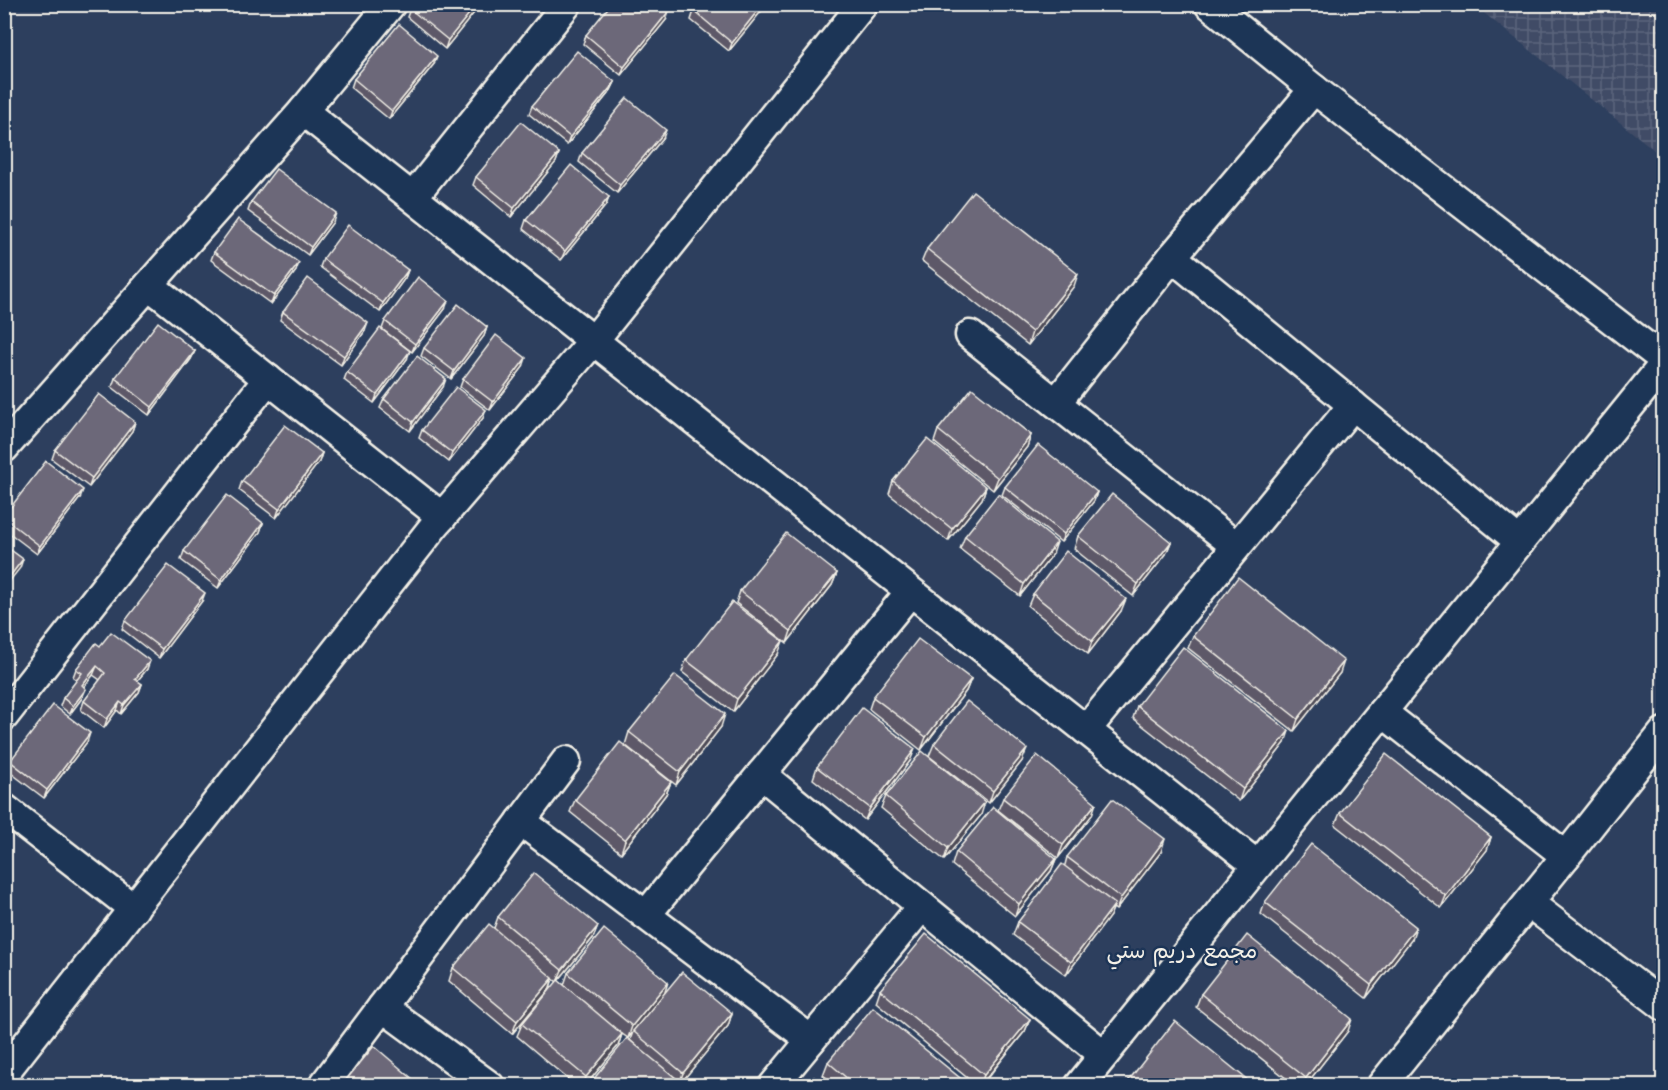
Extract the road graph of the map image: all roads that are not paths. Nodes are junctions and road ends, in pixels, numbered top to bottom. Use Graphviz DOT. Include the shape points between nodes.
graph roads {
  1 [pos="391,4"];
  2 [pos="567,4"];
  3 [pos="1209,4"];
  4 [pos="855,7"];
  5 [pos="1314,89"];
  6 [pos="303,111"];
  7 [pos="413,196"];
  8 [pos="1172,257"];
  9 [pos="149,285"];
  10 [pos="970,334"];
  11 [pos="595,339"];
  12 [pos="1664,362"];
  13 [pos="268,380"];
  14 [pos="1056,403"];
  15 [pos="1353,405"];
  16 [pos="4,448"];
  17 [pos="442,517"];
  18 [pos="1520,542"];
  19 [pos="1236,546"];
  20 [pos="910,592"];
  21 [pos="1382,712"];
  22 [pos="4,716"];
  23 [pos="1086,730"];
  24 [pos="1664,732"];
  25 [pos="566,761"];
  26 [pos="761,774"];
  27 [pos="4,808"];
  28 [pos="521,821"];
  29 [pos="1566,856"];
  30 [pos="1257,865"];
  31 [pos="1529,903"];
  32 [pos="921,906"];
  33 [pos="134,909"];
  34 [pos="646,915"];
  35 [pos="382,1006"];
  36 [pos="1664,1006"];
  37 [pos="811,1040"];
  38 [pos="1104,1055"];
  39 [pos="4,1073"];
  40 [pos="323,1086"];
  41 [pos="490,1086"];
  42 [pos="773,1086"];
  43 [pos="1079,1086"];
  44 [pos="1381,1086"];
  1 -- 6 [label="street"];
  2 -- 7 [label="street"];
  3 -- 5 [label="street"];
  4 -- 11 [label="street"];
  5 -- 8 [label="street"];
  5 -- 12 [label="street"];
  6 -- 7 [label="street"];
  6 -- 9 [label="street"];
  7 -- 11 [label="street"];
  8 -- 14 [label="street"];
  8 -- 15 [label="street"];
  9 -- 13 [label="street"];
  9 -- 16 [label="street"];
  10 -- 14 [label="street"];
  11 -- 17 [label="street"];
  11 -- 20 [label="street"];
  12 -- 18 [label="street"];
  13 -- 17 [label="street"];
  13 -- 22 [label="street"];
  14 -- 19 [label="street"];
  15 -- 18 [label="street"];
  15 -- 19 [label="street"];
  17 -- 33 [label="street"];
  18 -- 21 [label="street"];
  19 -- 23 [label="street"];
  20 -- 23 [label="street"];
  20 -- 26 [label="street"];
  21 -- 29 [label="street"];
  21 -- 30 [label="street"];
  23 -- 30 [label="street"];
  24 -- 29 [label="street"];
  25 -- 28 [label="street"];
  26 -- 32 [label="street"];
  26 -- 34 [label="street"];
  27 -- 33 [label="street"];
  28 -- 34 [label="street"];
  28 -- 35 [label="street"];
  29 -- 31 [label="street"];
  30 -- 38 [label="street"];
  31 -- 36 [label="street"];
  31 -- 44 [label="street"];
  32 -- 37 [label="street"];
  32 -- 38 [label="street"];
  33 -- 39 [label="street"];
  34 -- 37 [label="street"];
  35 -- 40 [label="street"];
  35 -- 41 [label="street"];
  37 -- 42 [label="street"];
  38 -- 43 [label="street"];
}
